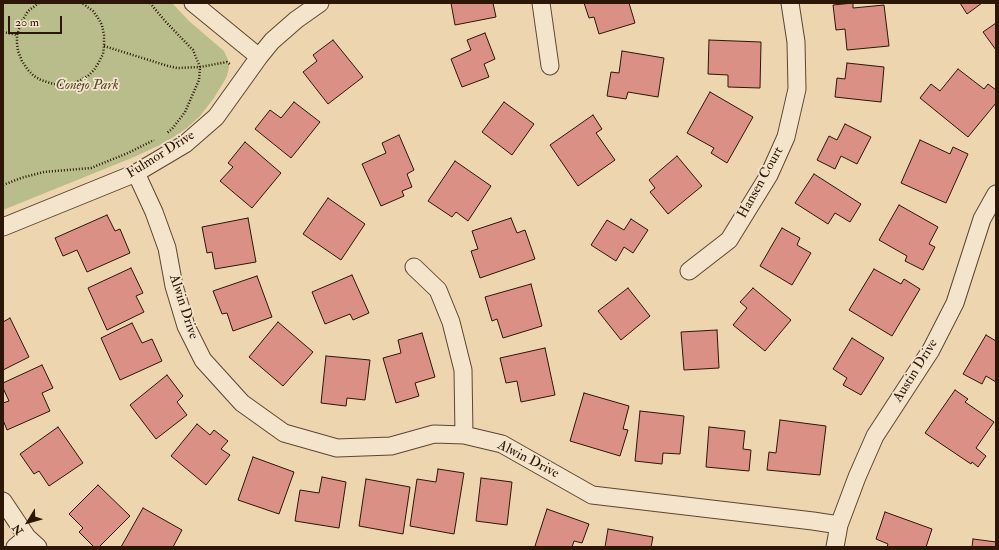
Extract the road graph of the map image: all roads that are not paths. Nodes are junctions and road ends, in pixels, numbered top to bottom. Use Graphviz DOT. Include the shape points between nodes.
graph roads {
  1 [pos="193,3"];
  2 [pos="320,3"];
  3 [pos="542,3"];
  4 [pos="790,3"];
  5 [pos="259,57"];
  6 [pos="550,66"];
  7 [pos="136,173"];
  8 [pos="996,194"];
  9 [pos="3,227"];
  10 [pos="414,267"];
  11 [pos="689,271"];
  12 [pos="464,435"];
  13 [pos="3,501"];
  14 [pos="839,525"];
  15 [pos="27,544"];
  16 [pos="835,547"];
  1 -- 5 [label="street"];
  2 -- 5 [label="street, Fulmor Drive" via="272,41"];
  3 -- 6 [label="street"];
  4 -- 11 [label="street, Hansen Court" via="796,42 797,89 786,138 768,175 729,240"];
  5 -- 7 [label="street, Fulmor Drive" via="216,117 185,144"];
  7 -- 9 [label="street, Fulmor Drive"];
  7 -- 12 [label="street, Alwin Drive" via="167,248 174,286 186,326 203,360 242,404 284,433 337,448 391,446 434,434"];
  8 -- 14 [label="street, Austin Drive" via="982,220 955,303 931,350 875,436"];
  10 -- 12 [label="street" via="438,290 451,322 463,370"];
  12 -- 14 [label="street, Alwin Drive" via="502,444 592,494"];
  13 -- 15 [label="street"];
  14 -- 16 [label="street, Austin Drive"];
}
